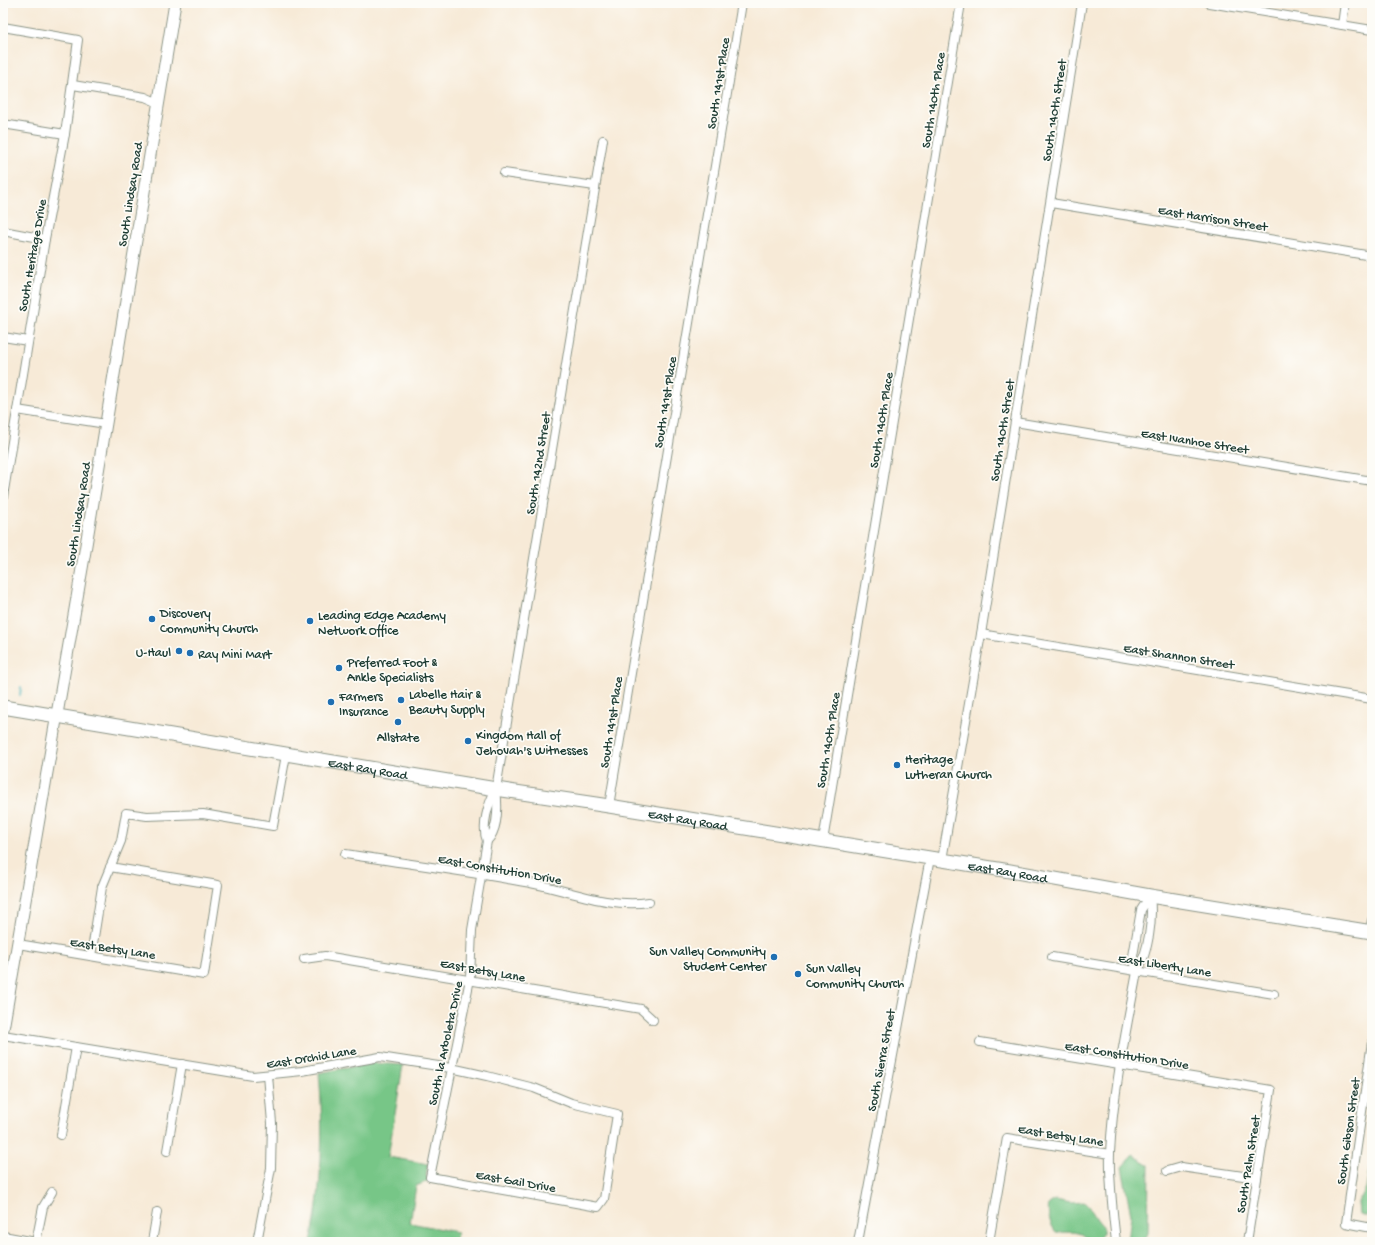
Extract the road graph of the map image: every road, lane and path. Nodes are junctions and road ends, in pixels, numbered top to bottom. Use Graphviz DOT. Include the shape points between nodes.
graph roads {
  1 [pos="175,3"];
  2 [pos="742,3"];
  3 [pos="961,3"];
  4 [pos="1082,3"];
  5 [pos="1209,3"];
  6 [pos="1345,3"];
  7 [pos="1342,25"];
  8 [pos="3,27"];
  9 [pos="1372,30"];
  10 [pos="73,85"];
  11 [pos="159,102"];
  12 [pos="3,124"];
  13 [pos="65,134"];
  14 [pos="603,140"];
  15 [pos="504,173"];
  16 [pos="595,186"];
  17 [pos="1051,203"];
  18 [pos="3,231"];
  19 [pos="45,238"];
  20 [pos="1372,256"];
  21 [pos="3,337"];
  22 [pos="28,341"];
  23 [pos="17,410"];
  24 [pos="1014,422"];
  25 [pos="106,424"];
  26 [pos="7,451"];
  27 [pos="1372,481"];
  28 [pos="3,497"];
  29 [pos="981,634"];
  30 [pos="1372,699"];
  31 [pos="3,707"];
  32 [pos="56,716"];
  33 [pos="286,755"];
  34 [pos="496,790"];
  35 [pos="609,806"];
  36 [pos="823,841"];
  37 [pos="345,854"];
  38 [pos="936,859"];
  39 [pos="110,867"];
  40 [pos="481,875"];
  41 [pos="1150,896"];
  42 [pos="649,902"];
  43 [pos="1371,928"];
  44 [pos="18,944"];
  45 [pos="91,956"];
  46 [pos="1052,957"];
  47 [pos="304,959"];
  48 [pos="1137,972"];
  49 [pos="470,979"];
  50 [pos="1274,994"];
  51 [pos="653,1020"];
  52 [pos="3,1029"];
  53 [pos="3,1035"];
  54 [pos="980,1042"];
  55 [pos="1372,1042"];
  56 [pos="76,1047"];
  57 [pos="182,1064"];
  58 [pos="1119,1065"];
  59 [pos="451,1068"];
  60 [pos="268,1075"];
  61 [pos="1271,1090"];
  62 [pos="1368,1099"];
  63 [pos="61,1135"];
  64 [pos="167,1151"];
  65 [pos="1110,1154"];
  66 [pos="1167,1171"];
  67 [pos="430,1177"];
  68 [pos="1257,1178"];
  69 [pos="52,1192"];
  70 [pos="598,1207"];
  71 [pos="157,1212"];
  72 [pos="1372,1228"];
  73 [pos="3,1237"];
  74 [pos="30,1242"];
  75 [pos="36,1242"];
  76 [pos="152,1242"];
  77 [pos="257,1242"];
  78 [pos="858,1242"];
  79 [pos="989,1242"];
  80 [pos="1116,1242"];
  81 [pos="1247,1242"];
  1 -- 11 [label="main road, South Lindsay Road"];
  2 -- 35 [label="street, South 141st Place"];
  3 -- 36 [label="street, South 140th Place"];
  4 -- 17 [label="street, South 140th Street"];
  5 -- 7 [label="street"];
  6 -- 7 [label="street"];
  7 -- 9 [label="street"];
  8 -- 10 [label="street, South Heritage Drive" via="78,40"];
  10 -- 11 [label="street" via="145,97"];
  10 -- 13 [label="street, South Heritage Drive"];
  11 -- 25 [label="main road, South Lindsay Road"];
  12 -- 13 [label="street"];
  13 -- 19 [label="street, South Heritage Drive"];
  14 -- 16 [label="street, South 142nd Street"];
  15 -- 16 [label="street"];
  16 -- 34 [label="street, South 142nd Street"];
  17 -- 20 [label="street, East Harrison Street"];
  17 -- 24 [label="street, South 140th Street"];
  18 -- 19 [label="street"];
  19 -- 22 [label="street, South Heritage Drive"];
  21 -- 22 [label="street"];
  22 -- 23 [label="street, South Heritage Drive"];
  23 -- 25 [label="street"];
  23 -- 26 [label="street, South Heritage Drive"];
  24 -- 27 [label="street, East Ivanhoe Street"];
  24 -- 29 [label="street, South 140th Street"];
  25 -- 32 [label="main road, South Lindsay Road"];
  26 -- 28 [label="street, South Heritage Drive"];
  29 -- 30 [label="street, East Shannon Street"];
  29 -- 38 [label="street, South 140th Street"];
  31 -- 32 [label="main road, East Ray Road"];
  32 -- 33 [label="main road, East Ray Road"];
  32 -- 44 [label="main road, South Lindsay Road"];
  33 -- 34 [label="main road, East Ray Road"];
  33 -- 39 [label="street" via="273,826 203,814 147,816 126,813 121,841"];
  34 -- 35 [label="main road, East Ray Road"];
  34 -- 40 [label="street, South la Arboleta Drive" via="497,807 492,836 487,842"];
  35 -- 36 [label="main road, East Ray Road"];
  36 -- 38 [label="main road, East Ray Road"];
  37 -- 40 [label="street, East Constitution Drive"];
  38 -- 41 [label="main road, East Ray Road"];
  38 -- 78 [label="street, South Sierra Street"];
  39 -- 45 [label="street" via="102,887"];
  39 -- 45 [label="street, East Betsy Lane" via="218,884 204,975"];
  40 -- 42 [label="street, East Constitution Drive" via="536,885 594,900 632,905"];
  40 -- 49 [label="street, South la Arboleta Drive" via="472,930"];
  41 -- 43 [label="main road, East Ray Road"];
  41 -- 48 [label="street" via="1152,912 1144,959"];
  44 -- 45 [label="street, East Betsy Lane"];
  44 -- 52 [label="main road, South Lindsay Road"];
  46 -- 48 [label="street, East Liberty Lane"];
  47 -- 49 [label="street, East Betsy Lane" via="325,956"];
  48 -- 50 [label="street, East Liberty Lane"];
  48 -- 58 [label="street"];
  49 -- 51 [label="street, East Betsy Lane" via="641,1009"];
  49 -- 59 [label="street, South la Arboleta Drive"];
  53 -- 56 [label="street, East Orchid Lane"];
  54 -- 58 [label="street, East Constitution Drive"];
  55 -- 62 [label="street, South Gibson Street"];
  56 -- 57 [label="street, East Orchid Lane"];
  56 -- 63 [label="street"];
  57 -- 60 [label="street, East Orchid Lane" via="254,1076"];
  57 -- 64 [label="street"];
  58 -- 61 [label="street, East Constitution Drive"];
  58 -- 65 [label="street"];
  59 -- 60 [label="street, East Orchid Lane" via="380,1057"];
  59 -- 67 [label="street, South la Arboleta Drive"];
  59 -- 70 [label="street, East Orchid Lane" via="534,1088 571,1103 618,1114 604,1199"];
  60 -- 77 [label="street" via="272,1123 271,1168"];
  61 -- 68 [label="street, South Palm Street"];
  62 -- 72 [label="street, South Gibson Street" via="1346,1223"];
  65 -- 79 [label="street, East Betsy Lane" via="1007,1138"];
  65 -- 80 [label="street"];
  66 -- 68 [label="street" via="1181,1167"];
  67 -- 70 [label="street, East Gail Drive"];
  68 -- 81 [label="street, South Palm Street"];
  69 -- 75 [label="street" via="43,1207"];
  71 -- 76 [label="street"];
  73 -- 74 [label="street"];
}
